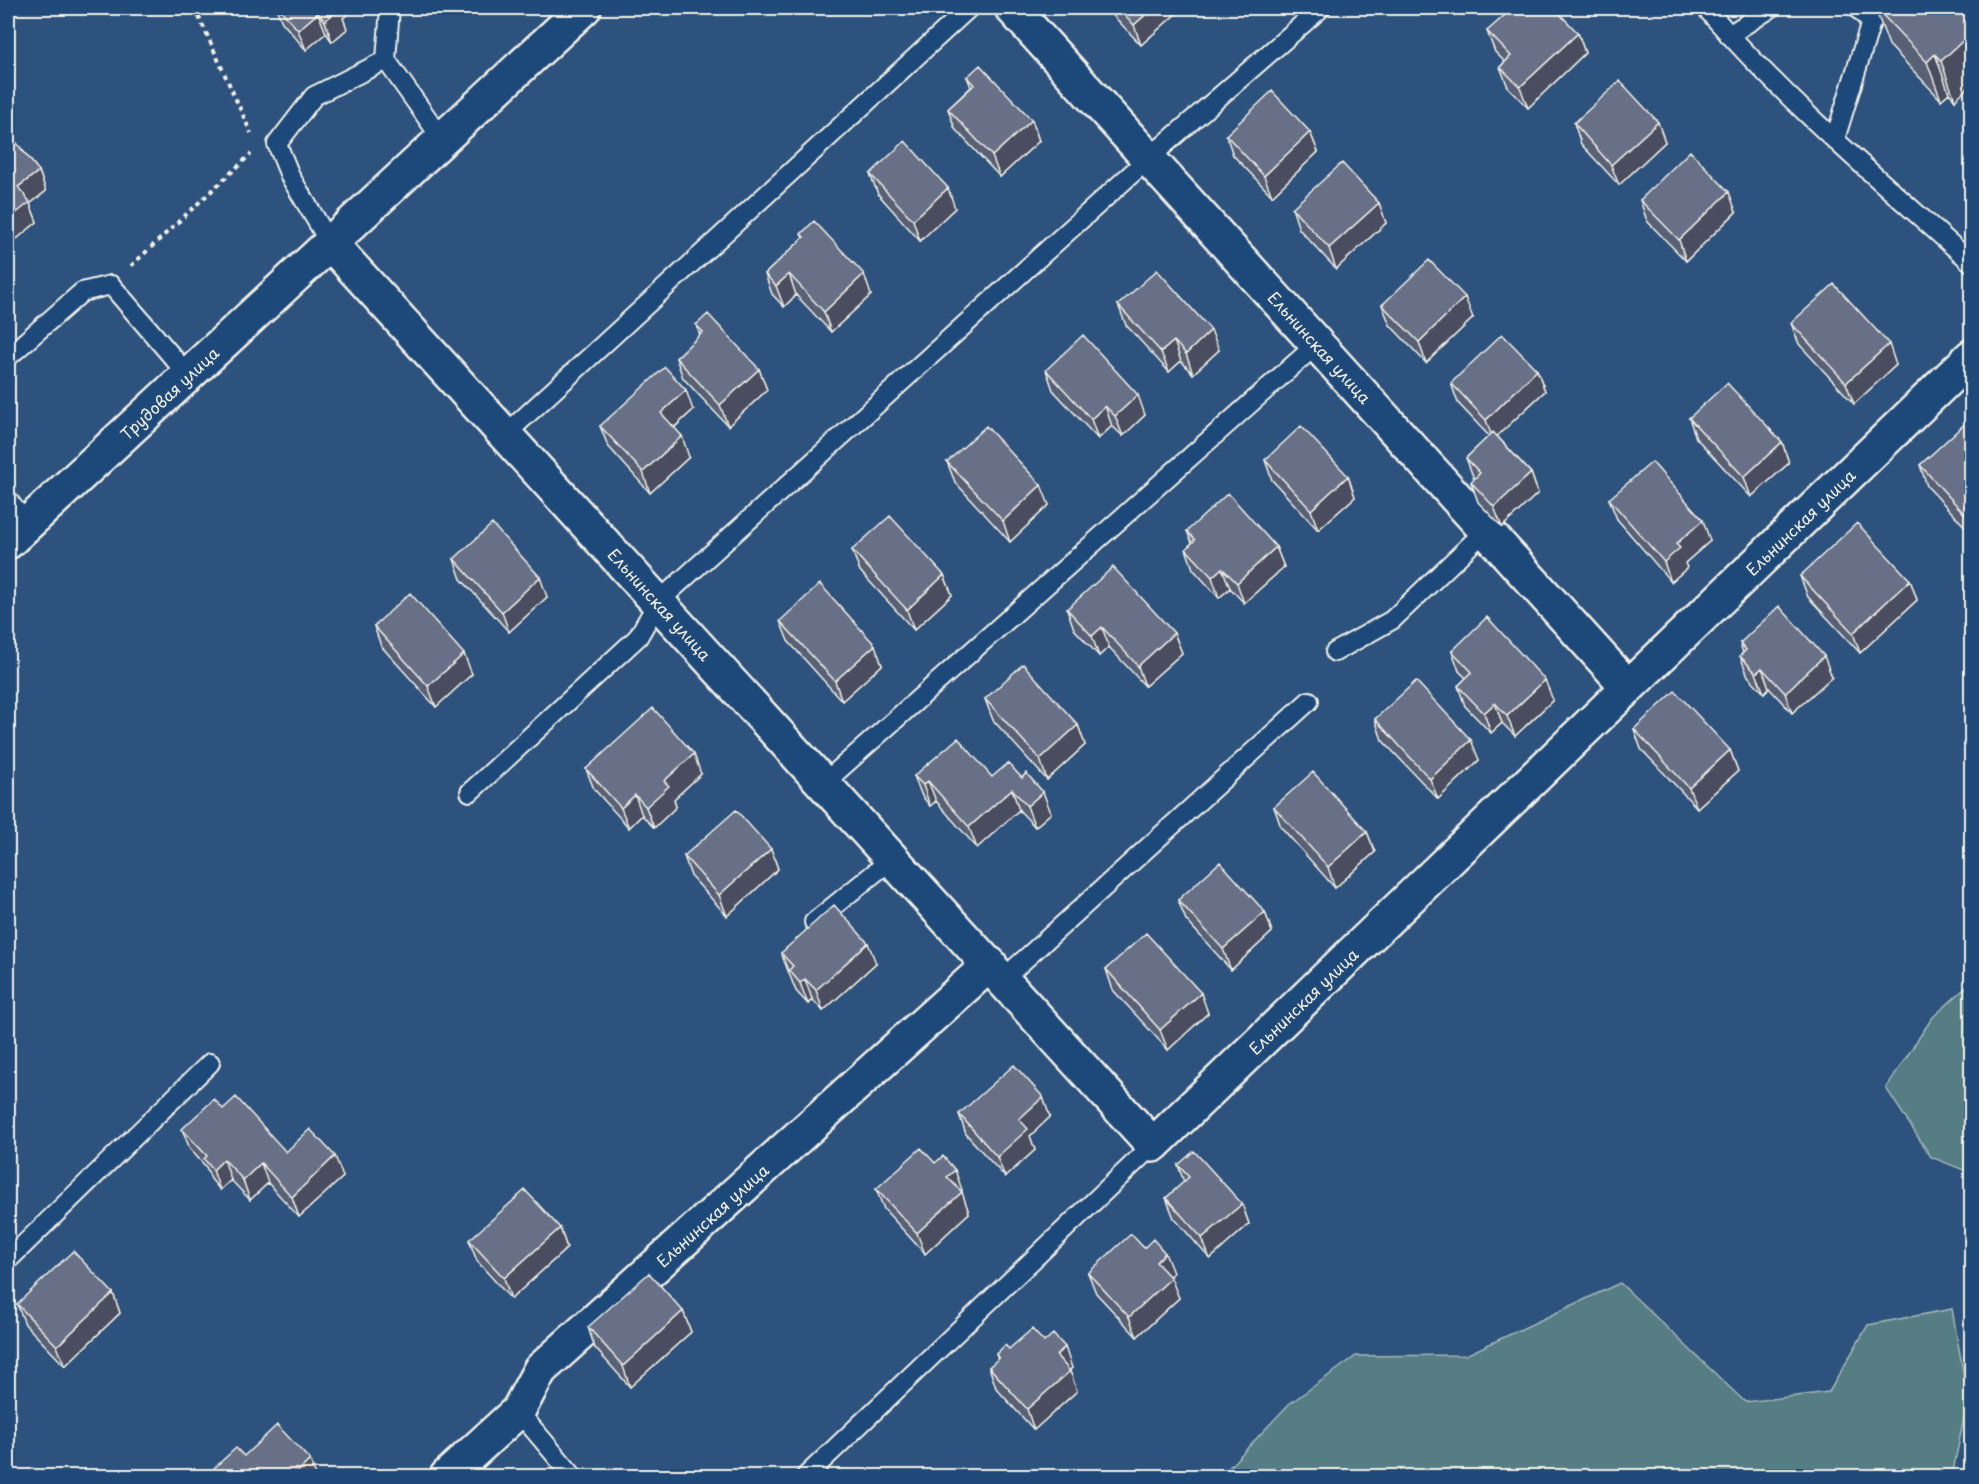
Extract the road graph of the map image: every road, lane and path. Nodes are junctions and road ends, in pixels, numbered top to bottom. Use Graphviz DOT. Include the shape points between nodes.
graph roads {
  1 [pos="195,8"];
  2 [pos="390,8"];
  3 [pos="584,8"];
  4 [pos="969,8"];
  5 [pos="1012,8"];
  6 [pos="1322,8"];
  7 [pos="1706,8"];
  8 [pos="1771,8"];
  9 [pos="1857,8"];
  10 [pos="1886,8"];
  11 [pos="1871,22"];
  12 [pos="1729,35"];
  13 [pos="387,60"];
  14 [pos="253,137"];
  15 [pos="442,139"];
  16 [pos="1835,139"];
  17 [pos="258,148"];
  18 [pos="1149,158"];
  19 [pos="330,243"];
  20 [pos="1971,263"];
  21 [pos="111,285"];
  22 [pos="1317,344"];
  23 [pos="1971,356"];
  24 [pos="8,357"];
  25 [pos="188,375"];
  26 [pos="505,435"];
  27 [pos="14,522"];
  28 [pos="1486,530"];
  29 [pos="658,602"];
  30 [pos="1335,652"];
  31 [pos="1628,687"];
  32 [pos="1309,700"];
  33 [pos="824,783"];
  34 [pos="470,792"];
  35 [pos="892,858"];
  36 [pos="814,922"];
  37 [pos="997,972"];
  38 [pos="210,1063"];
  39 [pos="1153,1145"];
  40 [pos="8,1260"];
  41 [pos="518,1412"];
  42 [pos="447,1476"];
  43 [pos="573,1476"];
  44 [pos="806,1476"];
  1 -- 14 [label="path"];
  2 -- 13 [label="lane"];
  3 -- 15 [label="street, Трудовая улица"];
  4 -- 26 [label="lane"];
  5 -- 18 [label="street, Ельнинская улица"];
  6 -- 18 [label="lane"];
  7 -- 12 [label="lane"];
  8 -- 12 [label="lane"];
  9 -- 11 [label="lane"];
  10 -- 11 [label="lane"];
  11 -- 16 [label="lane"];
  12 -- 16 [label="lane"];
  13 -- 15 [label="lane"];
  13 -- 19 [label="lane" via="314,96 278,144 291,178"];
  15 -- 19 [label="street, Трудовая улица"];
  16 -- 20 [label="lane"];
  17 -- 21 [label="path"];
  18 -- 22 [label="street, Ельнинская улица"];
  18 -- 29 [label="lane"];
  19 -- 25 [label="street, Трудовая улица"];
  19 -- 26 [label="street, Ельнинская улица"];
  21 -- 24 [label="lane" via="82,292"];
  21 -- 25 [label="lane"];
  22 -- 28 [label="street, Ельнинская улица"];
  22 -- 33 [label="lane"];
  23 -- 31 [label="street, Ельнинская улица"];
  25 -- 27 [label="street, Трудовая улица"];
  26 -- 29 [label="street, Ельнинская улица"];
  28 -- 30 [label="lane" via="1392,621"];
  28 -- 31 [label="street, Ельнинская улица"];
  29 -- 33 [label="street, Ельнинская улица"];
  29 -- 34 [label="lane" via="638,638"];
  31 -- 39 [label="street, Ельнинская улица"];
  32 -- 37 [label="lane"];
  33 -- 35 [label="street, Ельнинская улица"];
  35 -- 36 [label="lane"];
  35 -- 37 [label="street, Ельнинская улица"];
  37 -- 39 [label="street, Ельнинская улица"];
  37 -- 41 [label="street, Ельнинская улица" via="540,1370"];
  38 -- 40 [label="lane"];
  39 -- 44 [label="lane"];
  41 -- 42 [label="street, Ельнинская улица"];
  41 -- 43 [label="lane"];
}
